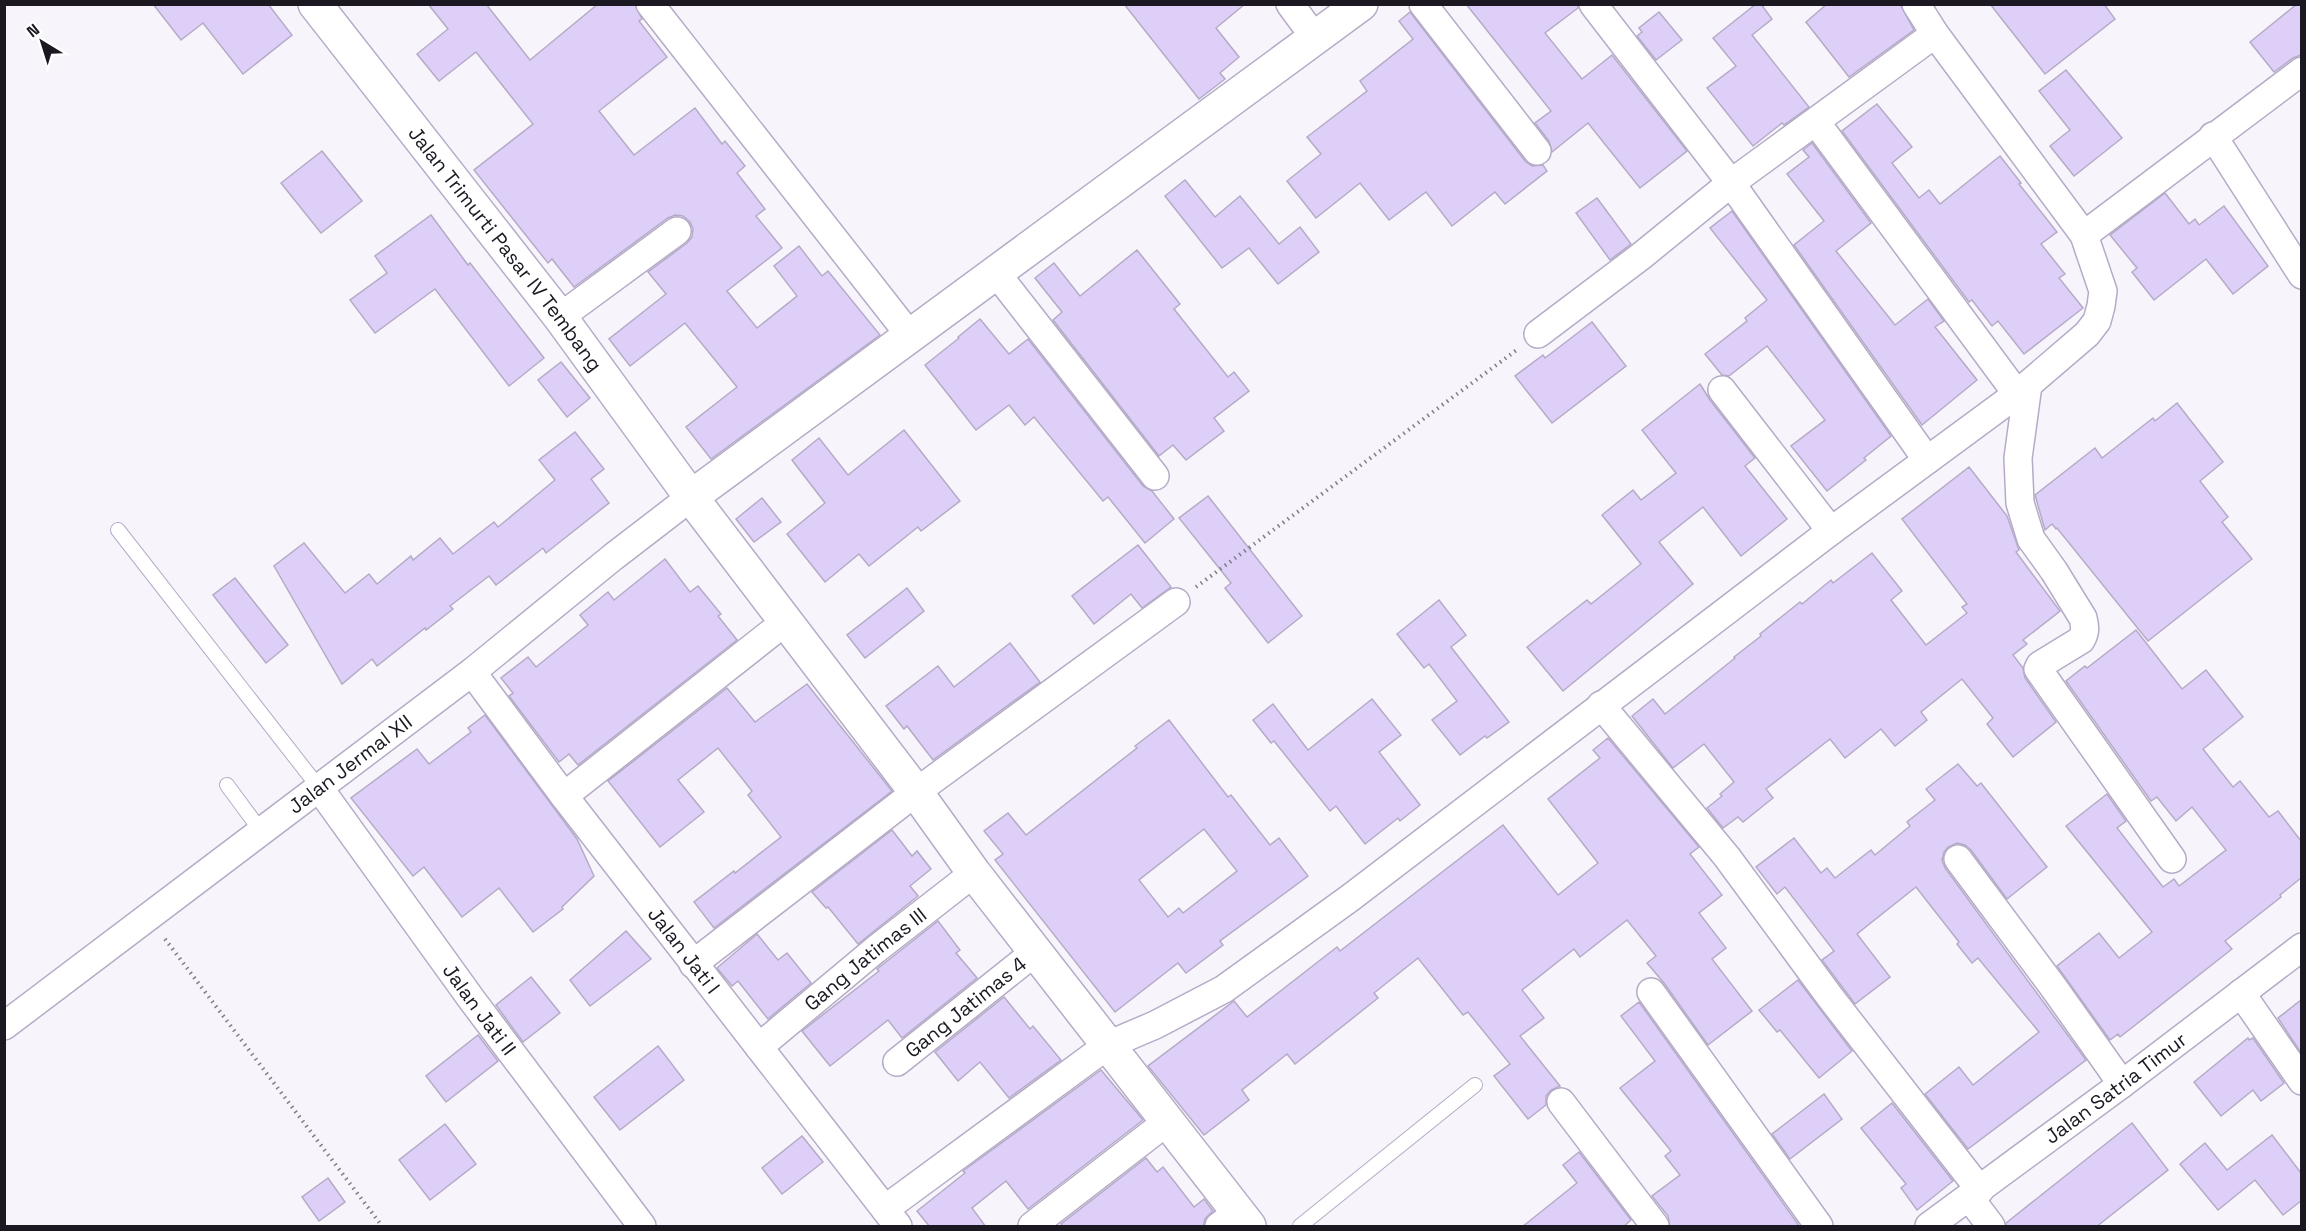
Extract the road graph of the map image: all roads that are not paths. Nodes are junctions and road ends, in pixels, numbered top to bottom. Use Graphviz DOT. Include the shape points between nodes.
graph roads {
  1 [pos="315,4"];
  2 [pos="650,4"];
  3 [pos="1290,4"];
  4 [pos="1361,4"];
  5 [pos="1423,4"];
  6 [pos="1593,4"];
  7 [pos="1916,4"];
  8 [pos="1935,34"];
  9 [pos="1315,39"];
  10 [pos="2301,71"];
  11 [pos="1816,122"];
  12 [pos="2213,136"];
  13 [pos="1537,152"];
  14 [pos="1731,183"];
  15 [pos="677,231"];
  16 [pos="2084,235"];
  17 [pos="997,274"];
  18 [pos="2301,275"];
  19 [pos="560,317"];
  20 [pos="1538,334"];
  21 [pos="911,337"];
  22 [pos="1722,390"];
  23 [pos="2023,390"];
  24 [pos="1927,460"];
  25 [pos="1155,476"];
  26 [pos="691,497"];
  27 [pos="118,530"];
  28 [pos="1831,531"];
  29 [pos="1176,602"];
  30 [pos="785,622"];
  31 [pos="472,672"];
  32 [pos="1601,705"];
  33 [pos="227,785"];
  34 [pos="320,789"];
  35 [pos="916,792"];
  36 [pos="564,796"];
  37 [pos="261,831"];
  38 [pos="1958,859"];
  39 [pos="2172,859"];
  40 [pos="974,873"];
  41 [pos="2301,947"];
  42 [pos="1035,952"];
  43 [pos="693,964"];
  44 [pos="1651,992"];
  45 [pos="2241,993"];
  46 [pos="4,1026"];
  47 [pos="1108,1045"];
  48 [pos="759,1047"];
  49 [pos="897,1062"];
  50 [pos="2301,1081"];
  51 [pos="2122,1084"];
  52 [pos="1475,1085"];
  53 [pos="1561,1102"];
  54 [pos="1168,1121"];
  55 [pos="1974,1194"];
  56 [pos="892,1218"];
  57 [pos="1235,1222"];
  58 [pos="642,1227"];
  59 [pos="1032,1227"];
  60 [pos="1300,1227"];
  61 [pos="1655,1227"];
  62 [pos="1819,1227"];
  63 [pos="1929,1227"];
  64 [pos="1991,1227"];
  1 -- 19 [label="street, Jalan Trimurti Pasar IV Tembang"];
  2 -- 21 [label="street"];
  3 -- 9 [label="street"];
  4 -- 9 [label="street"];
  5 -- 13 [label="street"];
  6 -- 14 [label="street"];
  7 -- 8 [label="street"];
  8 -- 11 [label="street"];
  8 -- 16 [label="street"];
  9 -- 17 [label="street"];
  10 -- 12 [label="street"];
  11 -- 14 [label="street"];
  11 -- 23 [label="street"];
  12 -- 16 [label="street"];
  12 -- 18 [label="street"];
  14 -- 20 [label="street"];
  14 -- 24 [label="street"];
  15 -- 19 [label="street"];
  16 -- 23 [label="street" via="2103,291 2097,321"];
  17 -- 21 [label="street"];
  17 -- 25 [label="street"];
  19 -- 26 [label="street, Jalan Trimurti Pasar IV Tembang"];
  21 -- 26 [label="street"];
  22 -- 28 [label="street"];
  23 -- 24 [label="street"];
  23 -- 39 [label="street" via="2018,458 2020,503 2031,539 2085,626 2081,640 2038,669"];
  24 -- 28 [label="street"];
  26 -- 30 [label="street, Jalan Trimurti Pasar IV Tembang"];
  26 -- 31 [label="street, Jalan Jermal XII"];
  27 -- 34 [label="lane"];
  28 -- 32 [label="street"];
  29 -- 35 [label="street"];
  30 -- 35 [label="street, Jalan Trimurti Pasar IV Tembang"];
  30 -- 36 [label="street"];
  31 -- 34 [label="street, Jalan Jermal XII"];
  31 -- 36 [label="street, Jalan Jati I"];
  32 -- 47 [label="street" via="1350,898 1224,989"];
  32 -- 55 [label="street" via="1727,857"];
  33 -- 37 [label="lane"];
  34 -- 37 [label="street, Jalan Jermal XII"];
  34 -- 58 [label="street, Jalan Jati II"];
  35 -- 40 [label="street, Jalan Trimurti Pasar IV Tembang"];
  35 -- 43 [label="street"];
  36 -- 43 [label="street, Jalan Jati I"];
  37 -- 46 [label="street, Jalan Jermal XII"];
  38 -- 51 [label="street"];
  40 -- 42 [label="street, Jalan Trimurti Pasar IV Tembang"];
  40 -- 48 [label="street, Gang Jatimas III"];
  41 -- 45 [label="street, Jalan Satria Timur"];
  42 -- 47 [label="street, Jalan Trimurti Pasar IV Tembang"];
  42 -- 49 [label="street, Gang Jatimas 4"];
  43 -- 48 [label="street, Jalan Jati I"];
  44 -- 62 [label="street"];
  45 -- 50 [label="street"];
  45 -- 51 [label="street, Jalan Satria Timur"];
  47 -- 54 [label="street, Jalan Trimurti Pasar IV Tembang"];
  47 -- 56 [label="street"];
  48 -- 56 [label="street, Jalan Jati I"];
  51 -- 55 [label="street, Jalan Satria Timur"];
  52 -- 60 [label="lane"];
  53 -- 61 [label="street"];
  54 -- 57 [label="street, Jalan Trimurti Pasar IV Tembang"];
  54 -- 59 [label="street"];
  55 -- 63 [label="street, Jalan Satria Timur"];
  55 -- 64 [label="street"];
}
